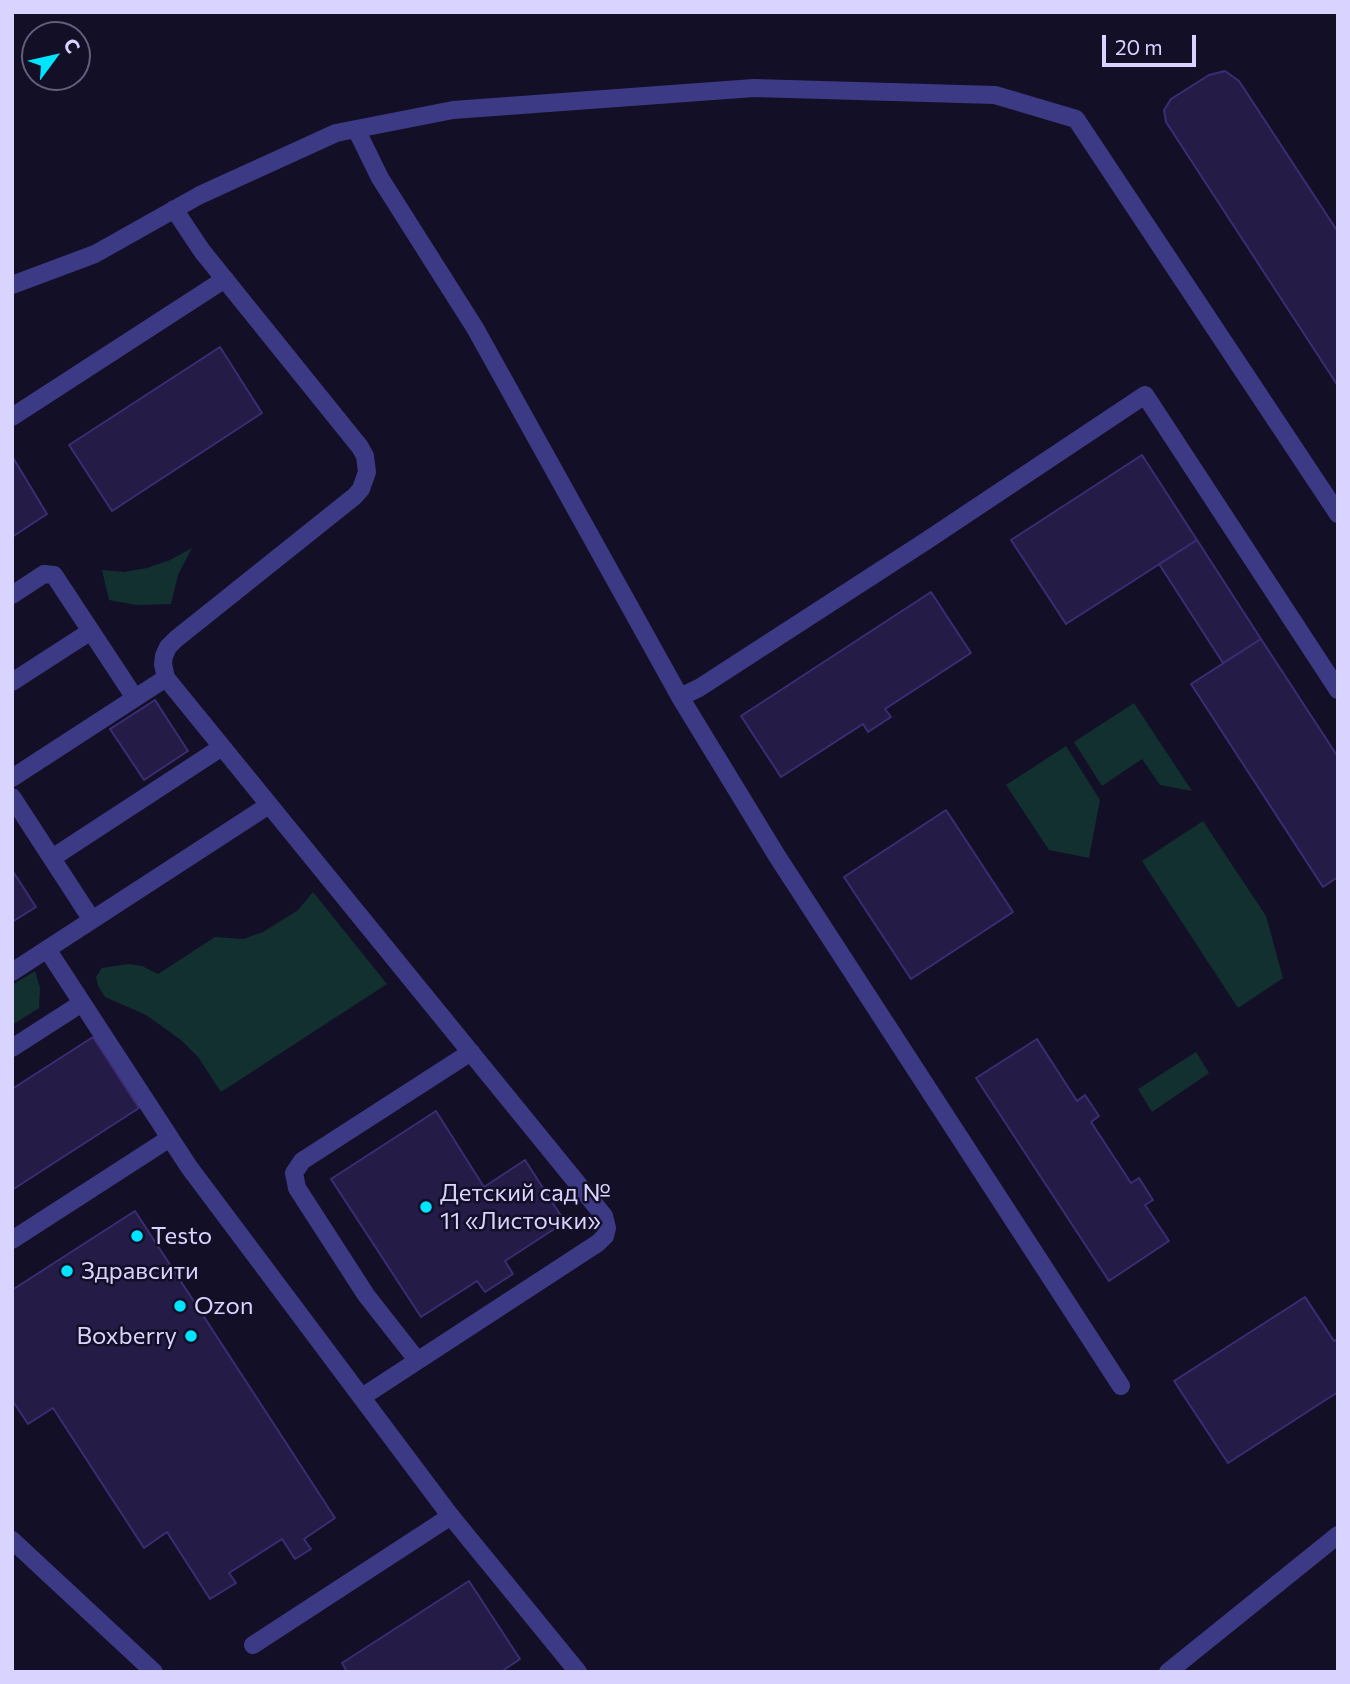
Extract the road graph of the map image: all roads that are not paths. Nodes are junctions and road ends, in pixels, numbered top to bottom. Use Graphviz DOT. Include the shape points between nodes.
graph roads {
  1 [pos="356,129"];
  2 [pos="174,209"];
  3 [pos="225,279"];
  4 [pos="12,285"];
  5 [pos="12,417"];
  6 [pos="1338,514"];
  7 [pos="12,595"];
  8 [pos="91,631"];
  9 [pos="166,678"];
  10 [pos="12,682"];
  11 [pos="1338,690"];
  12 [pos="680,697"];
  13 [pos="135,698"];
  14 [pos="222,747"];
  15 [pos="12,778"];
  16 [pos="12,797"];
  17 [pos="269,805"];
  18 [pos="52,858"];
  19 [pos="92,920"];
  20 [pos="47,949"];
  21 [pos="12,972"];
  22 [pos="82,1003"];
  23 [pos="12,1048"];
  24 [pos="471,1052"];
  25 [pos="170,1138"];
  26 [pos="12,1240"];
  27 [pos="417,1360"];
  28 [pos="1121,1386"];
  29 [pos="362,1396"];
  30 [pos="451,1516"];
  31 [pos="1338,1535"];
  32 [pos="12,1540"];
  33 [pos="253,1645"];
  34 [pos="154,1672"];
  35 [pos="579,1672"];
  36 [pos="1168,1672"];
  1 -- 2 [label="street" via="336,133"];
  1 -- 6 [label="street" via="453,110 754,88 995,95 1076,119"];
  1 -- 12 [label="street" via="380,178 475,328"];
  2 -- 3 [label="street"];
  2 -- 4 [label="street" via="95,254"];
  3 -- 5 [label="street"];
  3 -- 9 [label="street" via="360,447 367,472 355,496 168,647 163,664"];
  7 -- 8 [label="street" via="44,574 54,575"];
  8 -- 10 [label="street"];
  8 -- 13 [label="street"];
  9 -- 13 [label="street"];
  9 -- 14 [label="street"];
  11 -- 12 [label="street" via="1146,395"];
  12 -- 28 [label="street" via="777,856"];
  13 -- 15 [label="street"];
  14 -- 17 [label="street"];
  14 -- 18 [label="street"];
  16 -- 18 [label="street"];
  17 -- 19 [label="street"];
  17 -- 24 [label="street"];
  18 -- 19 [label="street"];
  19 -- 20 [label="street"];
  20 -- 21 [label="street"];
  20 -- 22 [label="street"];
  22 -- 23 [label="street"];
  22 -- 25 [label="street"];
  24 -- 27 [label="street" via="302,1161 295,1173 297,1188 366,1295"];
  24 -- 27 [label="street" via="604,1216 607,1228 598,1242"];
  25 -- 26 [label="street"];
  25 -- 29 [label="street"];
  27 -- 29 [label="street"];
  29 -- 30 [label="street"];
  30 -- 33 [label="street"];
  30 -- 35 [label="street"];
  31 -- 36 [label="street"];
  32 -- 34 [label="street"];
}
